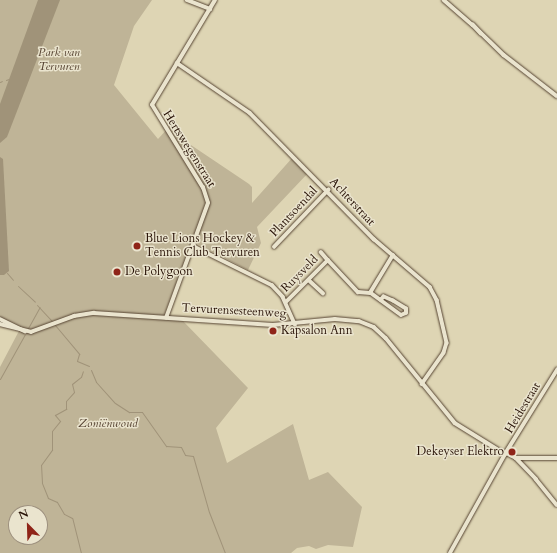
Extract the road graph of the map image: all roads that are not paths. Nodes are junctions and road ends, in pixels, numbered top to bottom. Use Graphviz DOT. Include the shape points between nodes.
graph roads {
  1 [pos="187,0"];
  2 [pos="215,0"];
  3 [pos="444,0"];
  4 [pos="210,9"];
  5 [pos="177,63"];
  6 [pos="557,96"];
  7 [pos="328,190"];
  8 [pos="193,246"];
  9 [pos="274,247"];
  10 [pos="321,252"];
  11 [pos="392,254"];
  12 [pos="328,260"];
  13 [pos="310,281"];
  14 [pos="323,292"];
  15 [pos="371,293"];
  16 [pos="381,300"];
  17 [pos="286,302"];
  18 [pos="0,318"];
  19 [pos="166,318"];
  20 [pos="0,324"];
  21 [pos="295,324"];
  22 [pos="26,332"];
  23 [pos="557,370"];
  24 [pos="422,384"];
  25 [pos="506,454"];
  26 [pos="516,458"];
  27 [pos="557,458"];
  28 [pos="557,505"];
  29 [pos="450,553"];
  1 -- 4 [label="street"];
  2 -- 4 [label="street, Hertswegenstraat"];
  3 -- 6 [label="street" via="504,55"];
  4 -- 5 [label="street, Hertswegenstraat"];
  5 -- 7 [label="street, Achterstraat" via="250,113"];
  5 -- 8 [label="street, Hertswegenstraat" via="152,107 207,195 208,203"];
  7 -- 9 [label="street, Plantsoendal"];
  7 -- 11 [label="street, Achterstraat" via="374,239"];
  8 -- 17 [label="street" via="272,285"];
  8 -- 19 [label="street, Hertswegenstraat"];
  10 -- 12 [label="street, Ruysveld"];
  11 -- 15 [label="street"];
  11 -- 24 [label="street, Achterstraat" via="425,281 434,293 446,338 444,353"];
  12 -- 13 [label="street, Ruysveld" via="309,278"];
  12 -- 15 [label="street, Ruysveld" via="358,292"];
  13 -- 14 [label="street"];
  13 -- 17 [label="street, Ruysveld"];
  15 -- 16 [label="street, Ruysveld"];
  16 -- 16 [label="street, Ruysveld" via="401,315 406,313 406,309 393,300"];
  17 -- 21 [label="street"];
  18 -- 22 [label="street"];
  19 -- 21 [label="street, Tervurensesteenweg"];
  19 -- 22 [label="street, Tervurensesteenweg" via="79,314"];
  20 -- 22 [label="street"];
  21 -- 24 [label="street, Tervurensesteenweg" via="335,319 366,323 386,338"];
  23 -- 25 [label="street, Heidestraat"];
  24 -- 25 [label="street, Tervurensesteenweg" via="455,424"];
  25 -- 26 [label="street, Tervurensesteenweg"];
  25 -- 29 [label="street, Heidestraat"];
  26 -- 27 [label="street"];
  26 -- 28 [label="street"];
}
